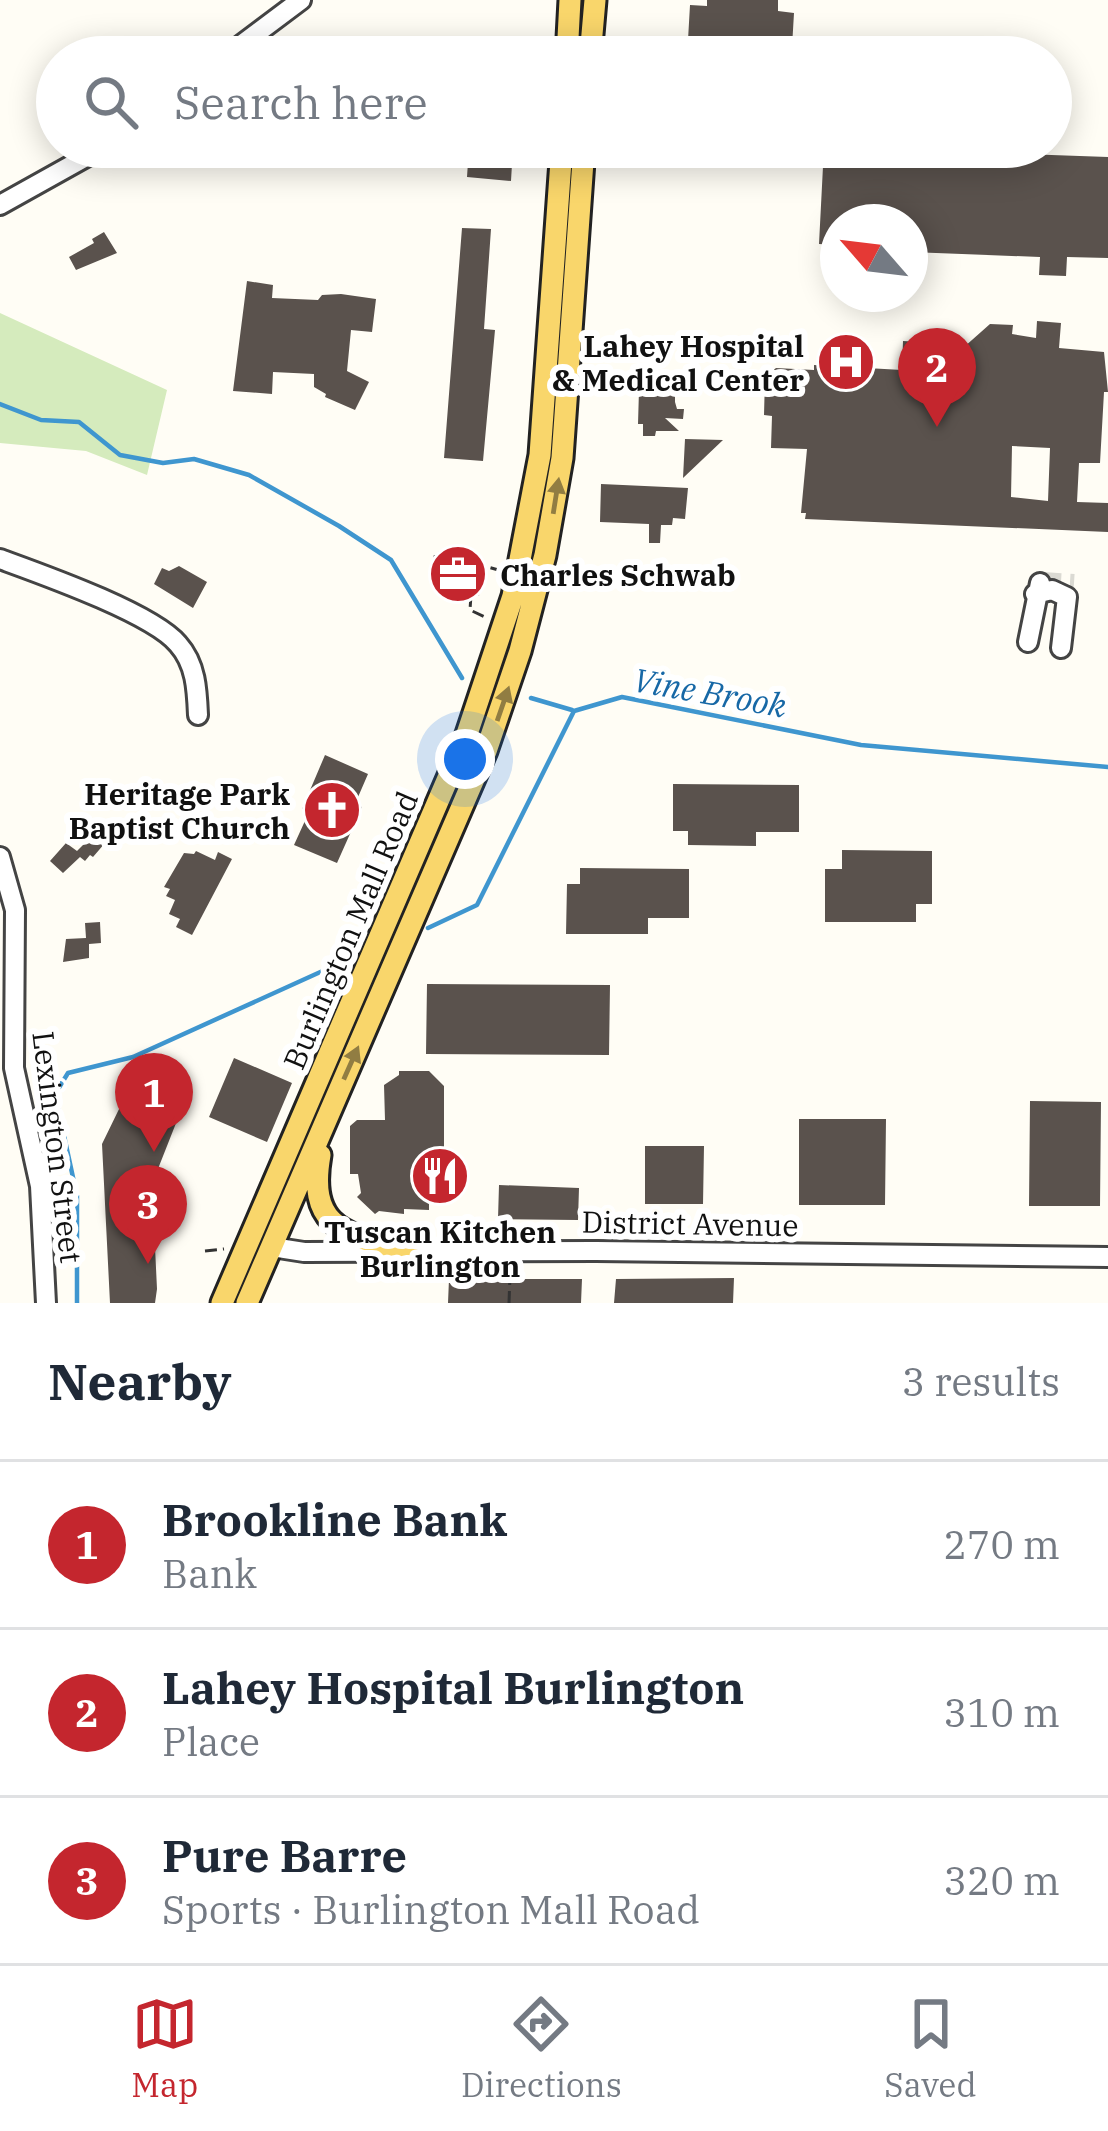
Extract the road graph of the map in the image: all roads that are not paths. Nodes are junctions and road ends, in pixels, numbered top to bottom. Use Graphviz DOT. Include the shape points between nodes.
graph roads {
  1 [pos="301,0"];
  2 [pos="570,0"];
  3 [pos="595,0"];
  4 [pos="253,36"];
  5 [pos="568,36"];
  6 [pos="592,36"];
  7 [pos="66,168"];
  8 [pos="561,168"];
  9 [pos="583,168"];
  10 [pos="0,205"];
  11 [pos="0,560"];
  12 [pos="1074,584"];
  13 [pos="1066,613"];
  14 [pos="1028,643"];
  15 [pos="1061,649"];
  16 [pos="198,715"];
  17 [pos="0,857"];
  18 [pos="327,1117"];
  19 [pos="261,1243"];
  20 [pos="414,1254"];
  21 [pos="1108,1257"];
  22 [pos="46,1303"];
  23 [pos="222,1303"];
  24 [pos="248,1303"];
  1 -- 4 [label="street"];
  2 -- 5 [label="main road"];
  3 -- 6 [label="main road"];
  7 -- 10 [label="street"];
  8 -- 19 [label="main road, Burlington Mall Road" via="543,425 513,596 466,734"];
  18 -- 9 [label="main road, Burlington Mall Road, one-way" via="486,751 532,610 562,458"];
  11 -- 16 [label="street" via="168,634 194,674"];
  12 -- 13 [label="street"];
  13 -- 14 [label="street" via="1067,597 1039,587"];
  13 -- 15 [label="street"];
  17 -- 22 [label="street, Lexington Street" via="15,910 14,1068 40,1186"];
  18 -- 19 [label="main road, Burlington Mall Road"];
  18 -- 20 [label="main road" via="316,1180 322,1212 355,1235"];
  19 -- 20 [label="street, District Avenue"];
  19 -- 23 [label="main road, Burlington Mall Road"];
  19 -- 24 [label="main road, Burlington Mall Road"];
  20 -- 21 [label="street, District Avenue"];
}
